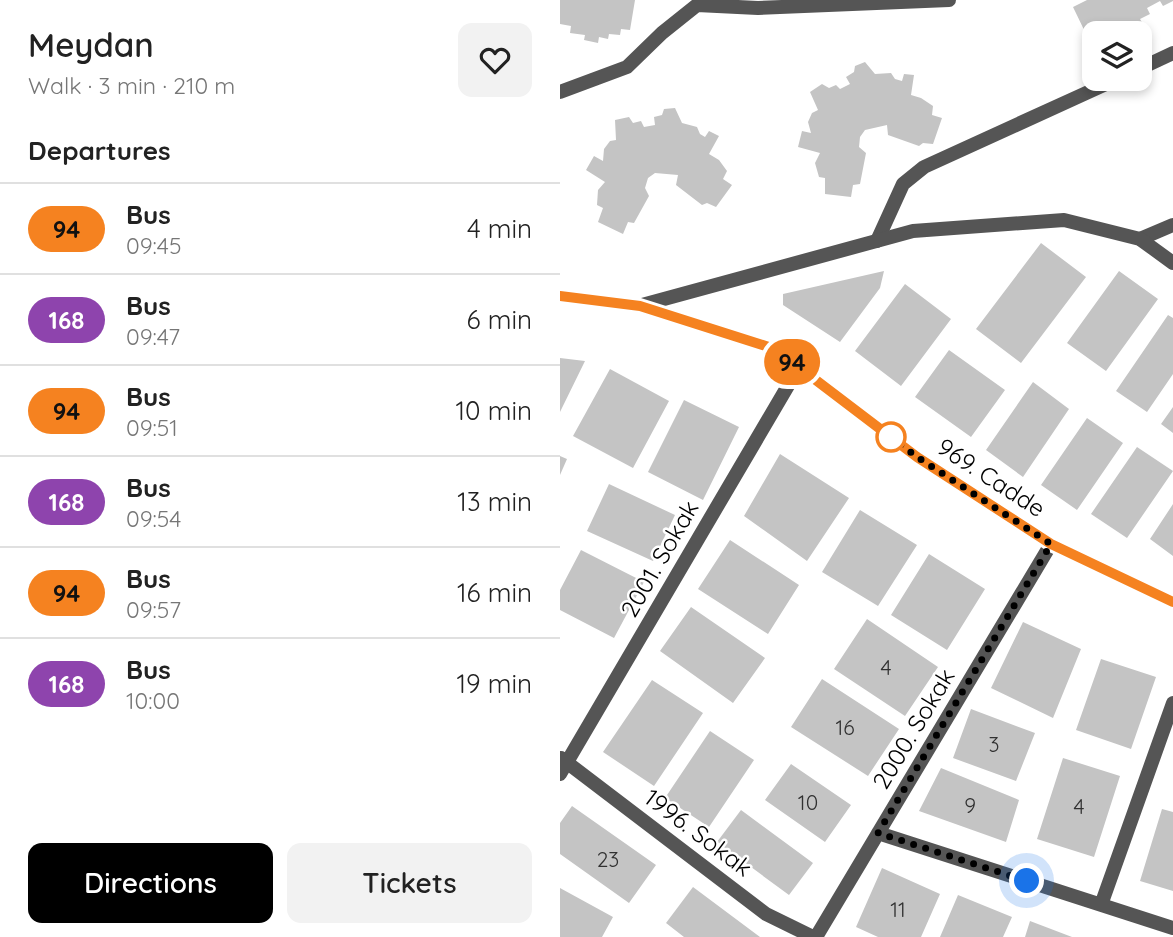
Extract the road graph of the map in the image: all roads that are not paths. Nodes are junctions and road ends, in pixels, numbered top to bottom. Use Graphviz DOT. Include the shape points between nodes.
graph roads {
  1 [pos="949,0"];
  2 [pos="1173,53"];
  3 [pos="1152,63"];
  4 [pos="1091,91"];
  5 [pos="560,92"];
  6 [pos="1173,225"];
  7 [pos="1140,239"];
  8 [pos="877,241"];
  9 [pos="1173,263"];
  10 [pos="560,296"];
  11 [pos="640,306"];
  12 [pos="799,367"];
  13 [pos="1051,544"];
  14 [pos="1173,602"];
  15 [pos="1173,703"];
  16 [pos="562,764"];
  17 [pos="878,833"];
  18 [pos="1101,905"];
  19 [pos="1173,928"];
  20 [pos="815,937"];
  1 -- 5 [label="street" via="758,8 697,5 627,67"];
  2 -- 3 [label="street"];
  4 -- 8 [label="street" via="924,167 903,184"];
  6 -- 7 [label="street"];
  7 -- 8 [label="street" via="1064,220 913,231"];
  7 -- 9 [label="street"];
  8 -- 11 [label="street"];
  10 -- 11 [label="street, 969. Cadde"];
  11 -- 12 [label="street, 969. Cadde" via="775,349"];
  12 -- 13 [label="street, 969. Cadde" via="917,457"];
  12 -- 16 [label="street, 2001. Sokak"];
  13 -- 14 [label="street, 969. Cadde"];
  13 -- 17 [label="street, 2000. Sokak"];
  15 -- 18 [label="street"];
  16 -- 20 [label="street, 1996. Sokak" via="766,914"];
  17 -- 18 [label="street"];
  17 -- 20 [label="street, 2000. Sokak"];
  18 -- 19 [label="street"];
}
